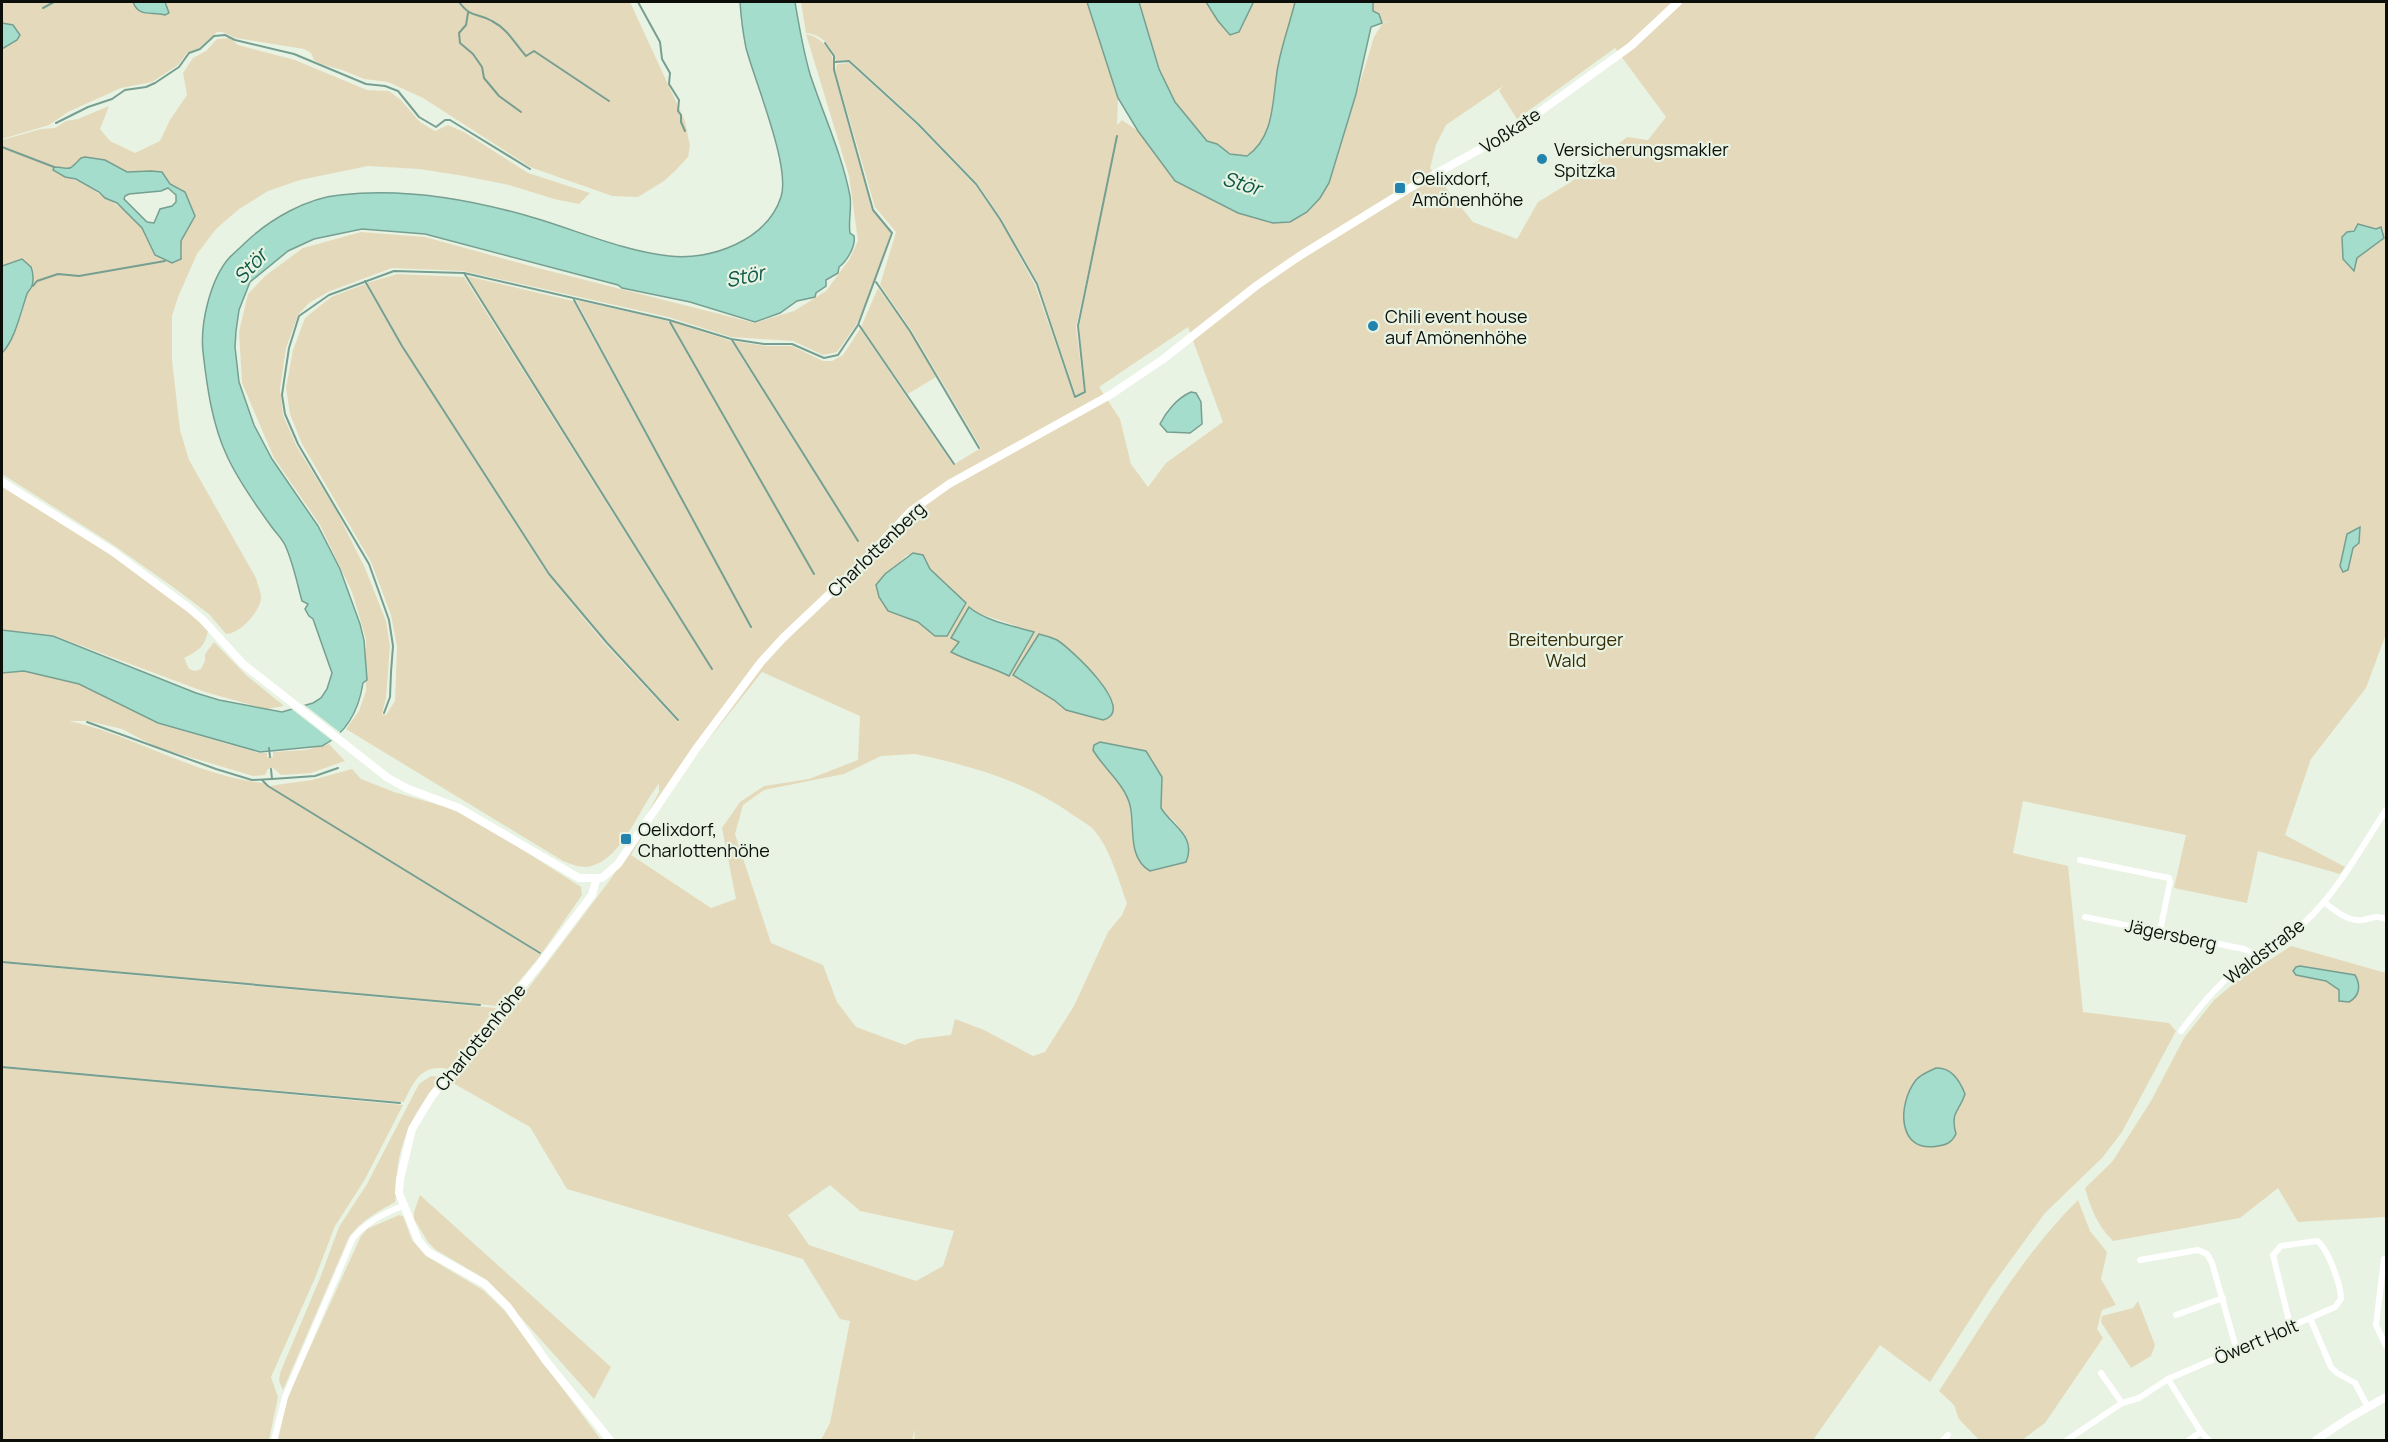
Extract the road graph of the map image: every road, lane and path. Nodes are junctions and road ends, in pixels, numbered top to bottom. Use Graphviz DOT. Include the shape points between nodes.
graph roads {
  1 [pos="1678,2"];
  2 [pos="1210,322"];
  3 [pos="2,482"];
  4 [pos="2386,810"];
  5 [pos="2080,860"];
  6 [pos="596,880"];
  7 [pos="2324,902"];
  8 [pos="2085,917"];
  9 [pos="2386,919"];
  10 [pos="2160,931"];
  11 [pos="2256,955"];
  12 [pos="2181,1031"];
  13 [pos="404,1208"];
  14 [pos="2384,1259"];
  15 [pos="2140,1260"];
  16 [pos="2223,1299"];
  17 [pos="2176,1315"];
  18 [pos="2310,1318"];
  19 [pos="2290,1325"];
  20 [pos="2386,1346"];
  21 [pos="2237,1351"];
  22 [pos="2101,1373"];
  23 [pos="2168,1379"];
  24 [pos="2386,1397"];
  25 [pos="2122,1403"];
  26 [pos="2368,1407"];
  27 [pos="2201,1432"];
  28 [pos="274,1440"];
  29 [pos="610,1440"];
  30 [pos="2067,1440"];
  31 [pos="2189,1440"];
  32 [pos="2209,1440"];
  33 [pos="2316,1440"];
  1 -- 2 [label="main road, Voßkate" via="1631,46 1513,131 1408,189 1298,257"];
  2 -- 6 [label="main road, Charlottenberg" via="1110,395 949,484 910,511 761,662 618,864"];
  3 -- 6 [label="main road" via="112,550 189,608 243,664 395,782 459,807 579,878"];
  4 -- 7 [label="street, Waldstraße"];
  5 -- 10 [label="street" via="2169,878"];
  6 -- 13 [label="main road, Charlottenhöhe" via="592,895 432,1096 414,1126 400,1179"];
  7 -- 9 [label="street" via="2346,917 2361,920 2376,915"];
  7 -- 11 [label="street, Waldstraße" via="2298,928"];
  8 -- 10 [label="street, Jägersberg"];
  10 -- 11 [label="street, Jägersberg"];
  11 -- 12 [label="street, Waldstraße" via="2214,990"];
  13 -- 28 [label="street" via="372,1220 353,1238 285,1397"];
  13 -- 29 [label="main road, Charlottenhöhe" via="418,1240 428,1252 485,1284 508,1307"];
  14 -- 20 [label="street" via="2376,1325"];
  15 -- 16 [label="street" via="2198,1250 2212,1263"];
  16 -- 17 [label="street"];
  16 -- 21 [label="street"];
  18 -- 19 [label="street, Öwert Holt"];
  18 -- 19 [label="street" via="2335,1307 2341,1299 2326,1251 2318,1240 2281,1246 2273,1255"];
  18 -- 26 [label="street, Öwert Holt" via="2331,1367 2355,1383"];
  19 -- 21 [label="street, Öwert Holt"];
  21 -- 23 [label="street, Öwert Holt"];
  22 -- 25 [label="street"];
  23 -- 25 [label="street, Öwert Holt" via="2139,1398"];
  23 -- 27 [label="street"];
  24 -- 26 [label="main road"];
  25 -- 30 [label="street, Öwert Holt"];
  26 -- 33 [label="main road"];
  27 -- 31 [label="street"];
  27 -- 32 [label="street"];
}
